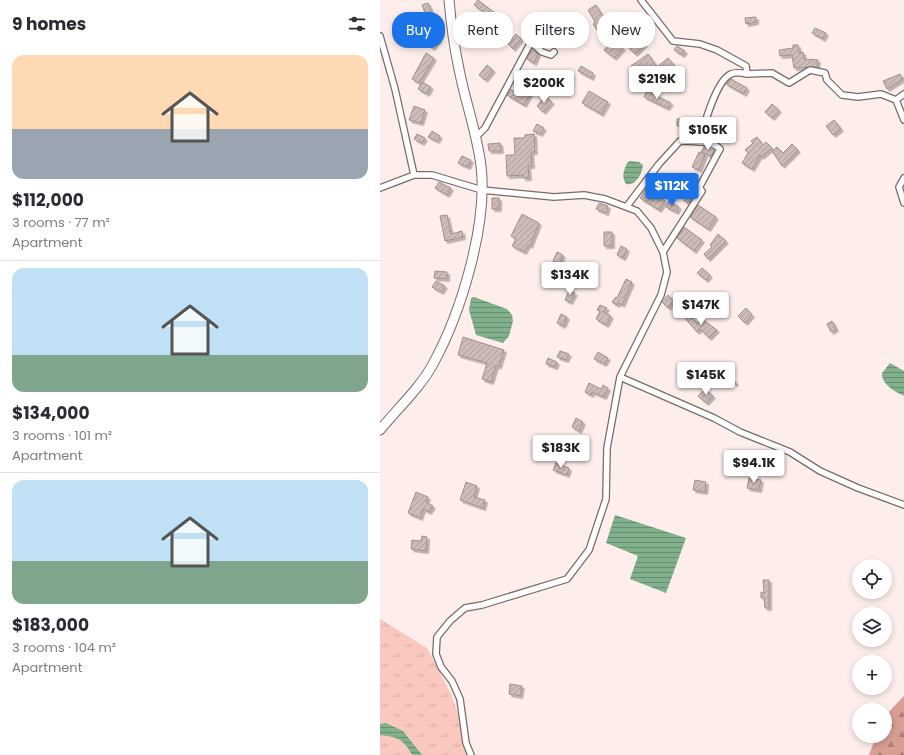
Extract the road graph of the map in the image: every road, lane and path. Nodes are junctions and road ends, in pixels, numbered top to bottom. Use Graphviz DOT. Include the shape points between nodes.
graph roads {
  1 [pos="449,0"];
  2 [pos="641,0"];
  3 [pos="380,36"];
  4 [pos="554,52"];
  5 [pos="746,74"];
  6 [pos="904,94"];
  7 [pos="896,100"];
  8 [pos="904,120"];
  9 [pos="475,138"];
  10 [pos="699,142"];
  11 [pos="414,175"];
  12 [pos="904,178"];
  13 [pos="380,188"];
  14 [pos="482,190"];
  15 [pos="904,203"];
  16 [pos="627,206"];
  17 [pos="663,252"];
  18 [pos="620,377"];
  19 [pos="380,430"];
  20 [pos="904,505"];
  21 [pos="471,755"];
  1 -- 9 [label="highway" via="458,68"];
  2 -- 5 [label="street" via="673,41 700,44 717,50 746,66"];
  3 -- 11 [label="street"];
  4 -- 9 [label="street" via="551,55 542,52 531,42 485,128"];
  5 -- 7 [label="street" via="772,72 789,83 810,70 825,73 827,80 842,95 858,97 880,94"];
  5 -- 10 [label="street" via="732,73 724,78 705,121"];
  6 -- 7 [label="street"];
  7 -- 8 [label="street"];
  9 -- 14 [label="highway"];
  10 -- 16 [label="street" via="680,141"];
  10 -- 17 [label="street" via="717,145 720,149 699,188 702,191"];
  11 -- 13 [label="street"];
  11 -- 14 [label="street" via="432,175"];
  12 -- 15 [label="street" via="899,187"];
  14 -- 16 [label="street" via="554,197 584,195"];
  14 -- 19 [label="highway" via="480,220 467,279 443,344 424,378"];
  16 -- 17 [label="street" via="637,211 651,228"];
  17 -- 18 [label="street" via="667,272 661,295"];
  18 -- 20 [label="street" via="790,452 820,471"];
  18 -- 21 [label="street" via="607,448 606,499 588,550 567,579 465,608 437,637 436,654 460,699 466,743"];
}
